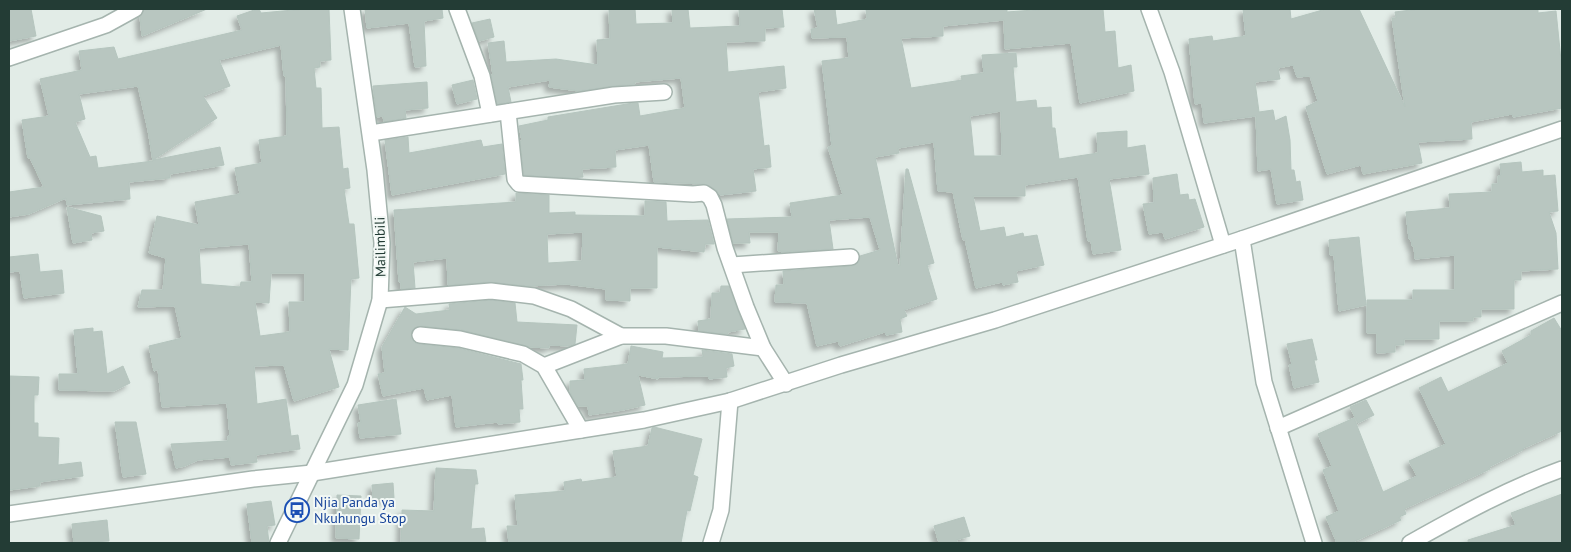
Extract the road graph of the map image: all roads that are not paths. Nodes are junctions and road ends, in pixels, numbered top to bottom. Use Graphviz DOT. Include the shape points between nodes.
graph roads {
  1 [pos="135,9"];
  2 [pos="352,9"];
  3 [pos="457,9"];
  4 [pos="1149,9"];
  5 [pos="9,58"];
  6 [pos="664,92"];
  7 [pos="508,112"];
  8 [pos="490,114"];
  9 [pos="1562,129"];
  10 [pos="371,133"];
  11 [pos="1242,239"];
  12 [pos="1223,245"];
  13 [pos="851,257"];
  14 [pos="732,265"];
  15 [pos="380,300"];
  16 [pos="1562,302"];
  17 [pos="420,336"];
  18 [pos="622,336"];
  19 [pos="764,348"];
  20 [pos="544,366"];
  21 [pos="786,384"];
  22 [pos="730,401"];
  23 [pos="1278,428"];
  24 [pos="581,430"];
  25 [pos="1562,468"];
  26 [pos="312,473"];
  27 [pos="9,514"];
  28 [pos="278,543"];
  29 [pos="711,543"];
  30 [pos="1314,543"];
  31 [pos="1410,543"];
  1 -- 5 [label="street" via="106,25"];
  2 -- 10 [label="street, Mailimbili"];
  3 -- 8 [label="street" via="482,76"];
  4 -- 12 [label="street" via="1172,72"];
  6 -- 7 [label="street" via="614,95"];
  7 -- 8 [label="street"];
  7 -- 14 [label="street" via="515,179 519,184 704,193 714,205"];
  8 -- 10 [label="street"];
  9 -- 11 [label="street"];
  10 -- 15 [label="street, Mailimbili" via="382,243"];
  11 -- 12 [label="street"];
  11 -- 23 [label="street" via="1264,382"];
  12 -- 21 [label="street"];
  13 -- 14 [label="street"];
  14 -- 19 [label="street"];
  15 -- 18 [label="street" via="491,291 534,296 572,310"];
  15 -- 26 [label="street, Mailimbili" via="356,385"];
  16 -- 23 [label="street"];
  17 -- 20 [label="street" via="460,339 523,354"];
  18 -- 19 [label="street" via="666,336"];
  18 -- 20 [label="street"];
  19 -- 21 [label="street"];
  20 -- 24 [label="street"];
  21 -- 22 [label="street"];
  22 -- 24 [label="street"];
  22 -- 29 [label="street" via="721,510"];
  23 -- 30 [label="street"];
  24 -- 26 [label="street"];
  25 -- 31 [label="street" via="1491,499"];
  26 -- 27 [label="street"];
  26 -- 28 [label="street, Mailimbili"];
}
